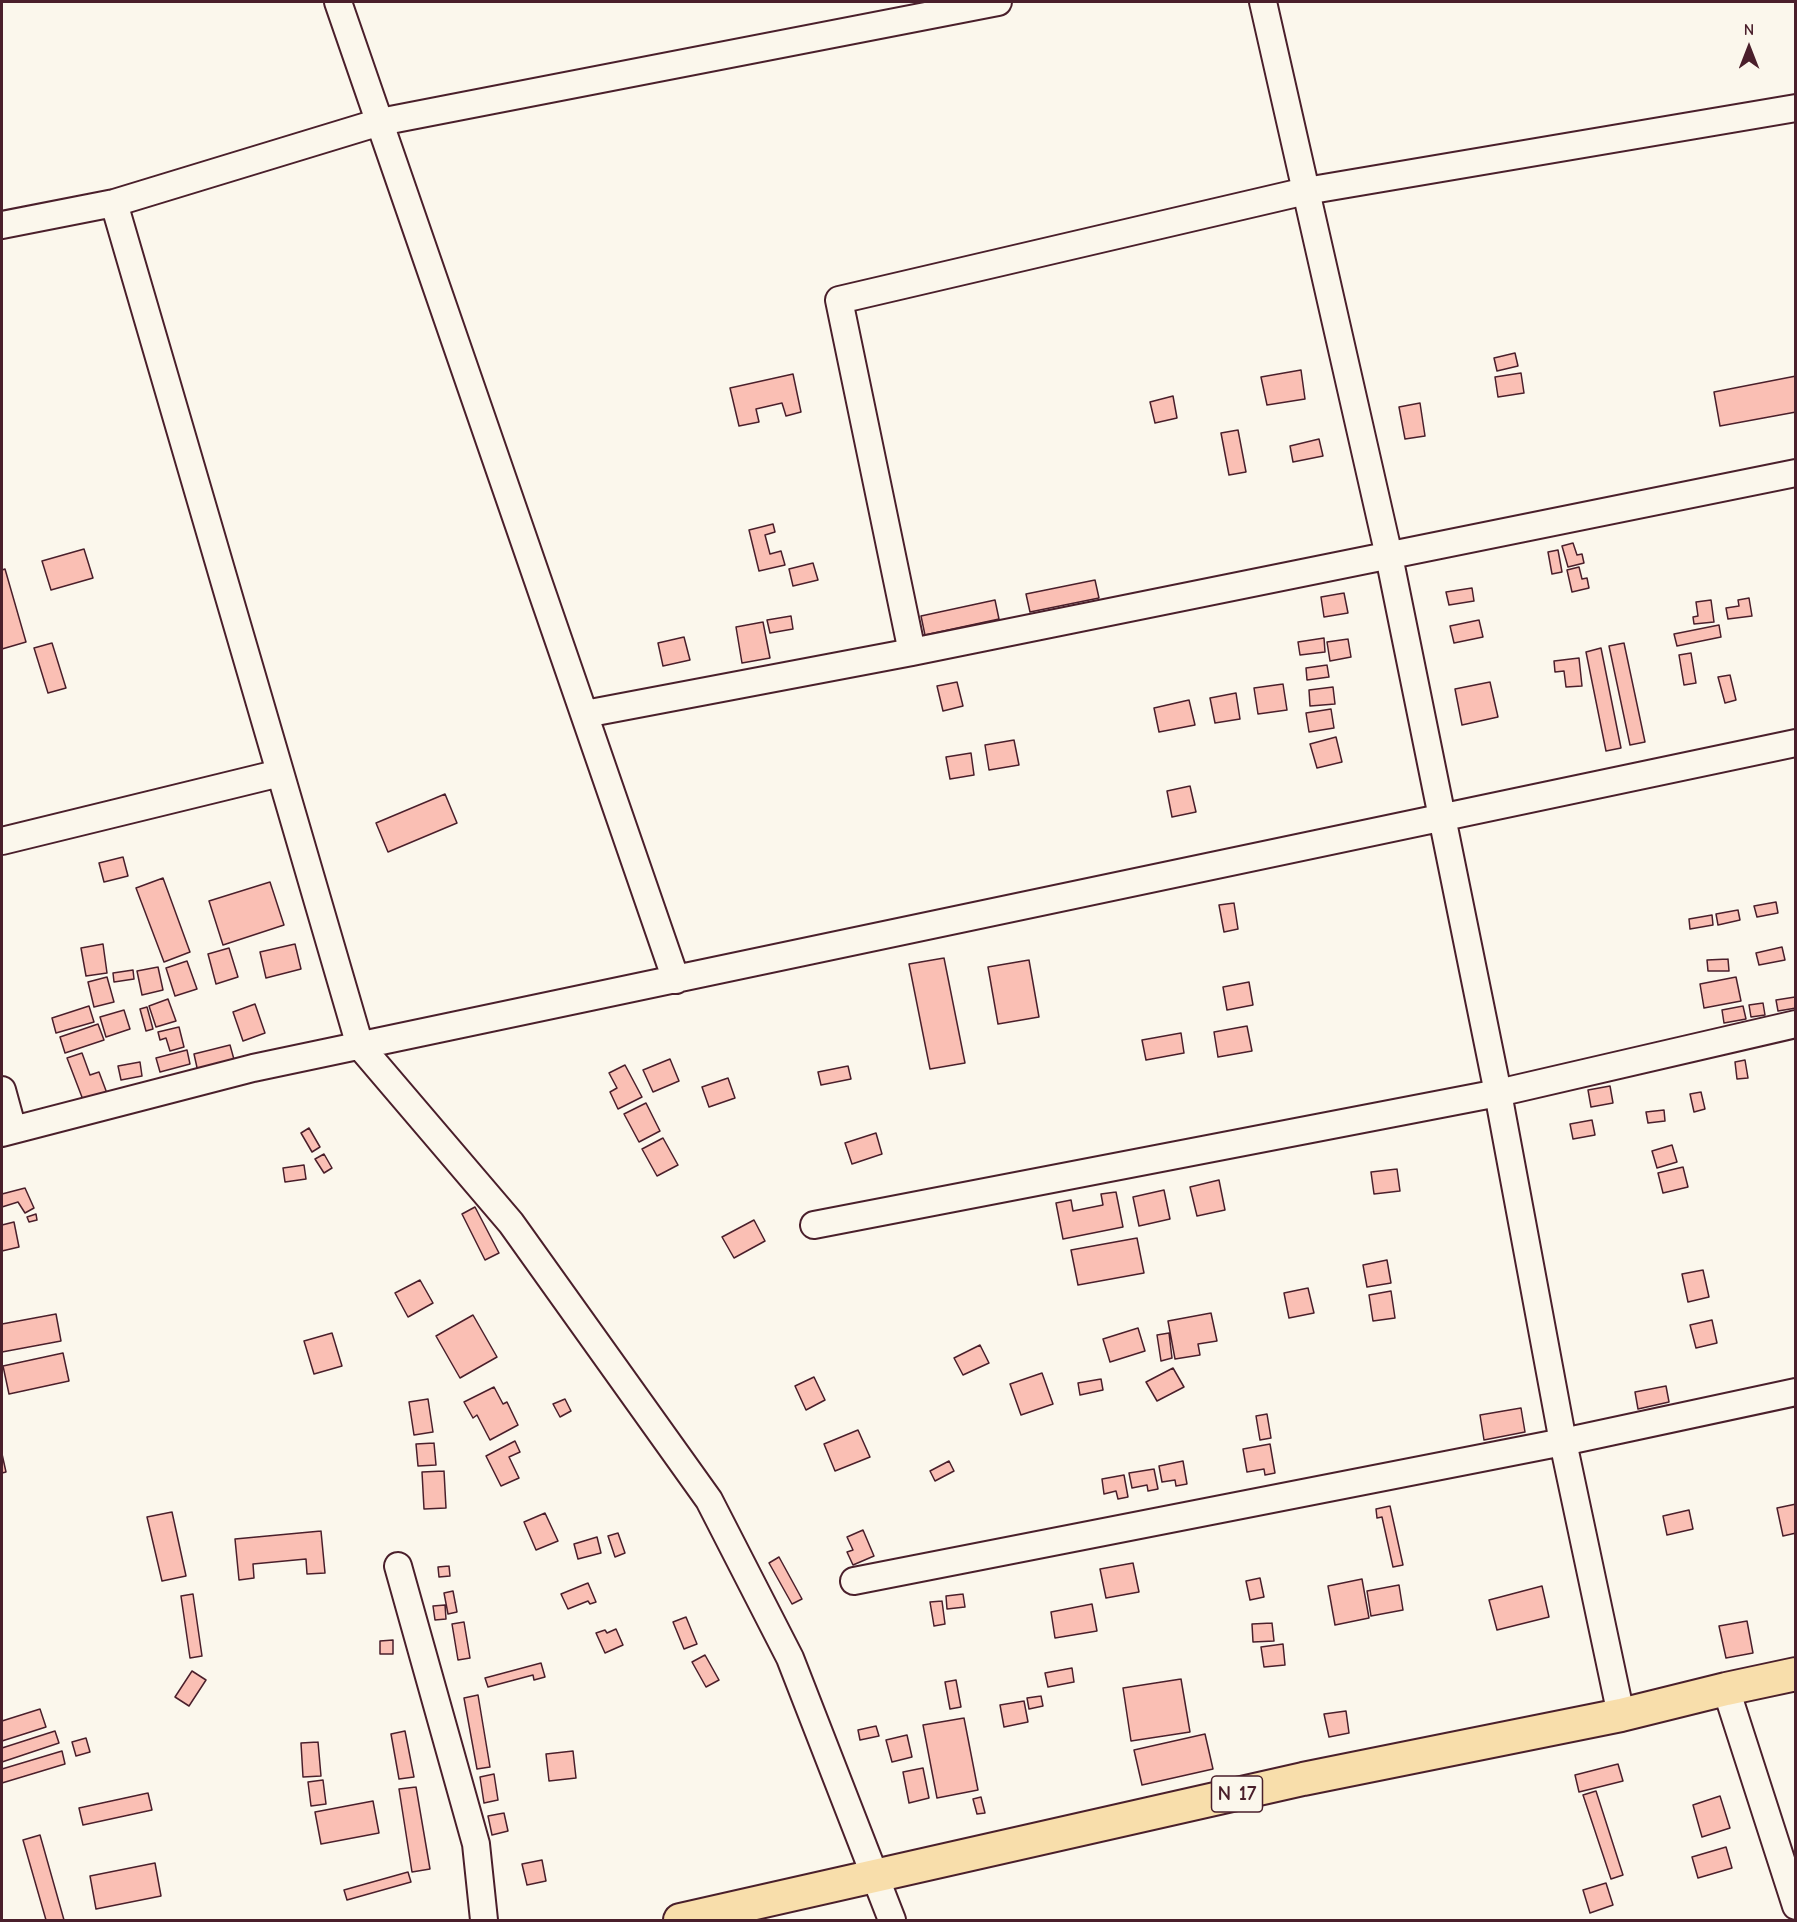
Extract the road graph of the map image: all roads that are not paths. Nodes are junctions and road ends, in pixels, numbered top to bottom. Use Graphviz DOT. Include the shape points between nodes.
graph roads {
  1 [pos="338,2"];
  2 [pos="998,2"];
  3 [pos="1263,2"];
  4 [pos="1796,108"];
  5 [pos="380,122"];
  6 [pos="1306,191"];
  7 [pos="114,203"];
  8 [pos="2,225"];
  9 [pos="1796,474"];
  10 [pos="1389,556"];
  11 [pos="912,652"];
  12 [pos="585,714"];
  13 [pos="1796,743"];
  14 [pos="280,774"];
  15 [pos="1443,818"];
  16 [pos="2,841"];
  17 [pos="676,980"];
  18 [pos="1796,1024"];
  19 [pos="360,1046"];
  20 [pos="2,1090"];
  21 [pos="1498,1093"];
  22 [pos="7,1131"];
  23 [pos="814,1225"];
  24 [pos="1796,1392"];
  25 [pos="1563,1442"];
  26 [pos="398,1566"];
  27 [pos="854,1581"];
  28 [pos="1796,1674"];
  29 [pos="1726,1689"];
  30 [pos="1621,1715"];
  31 [pos="873,1876"];
  32 [pos="1796,1906"];
  33 [pos="484,1920"];
  34 [pos="680,1920"];
  35 [pos="892,1920"];
  1 -- 5 [label="street"];
  2 -- 5 [label="street"];
  3 -- 6 [label="street"];
  4 -- 6 [label="street"];
  5 -- 7 [label="street"];
  5 -- 12 [label="street"];
  6 -- 10 [label="street"];
  6 -- 11 [label="street" via="839,300"];
  7 -- 8 [label="street"];
  7 -- 14 [label="street"];
  9 -- 10 [label="street"];
  10 -- 11 [label="street"];
  10 -- 15 [label="street"];
  11 -- 12 [label="street"];
  12 -- 17 [label="street"];
  13 -- 15 [label="street"];
  14 -- 16 [label="street"];
  14 -- 19 [label="street"];
  15 -- 17 [label="street"];
  15 -- 21 [label="street"];
  17 -- 19 [label="street"];
  18 -- 21 [label="street"];
  19 -- 22 [label="street" via="254,1068"];
  19 -- 31 [label="street" via="511,1223 709,1500 790,1658"];
  20 -- 22 [label="street"];
  21 -- 23 [label="street"];
  21 -- 25 [label="street"];
  24 -- 25 [label="street"];
  25 -- 27 [label="street"];
  25 -- 30 [label="street"];
  26 -- 33 [label="street" via="476,1844"];
  28 -- 29 [label="main road, N 17"];
  29 -- 30 [label="main road, N 17"];
  29 -- 32 [label="street"];
  30 -- 31 [label="main road, N 17" via="1303,1779"];
  31 -- 34 [label="main road, N 17"];
  31 -- 35 [label="street"];
}
